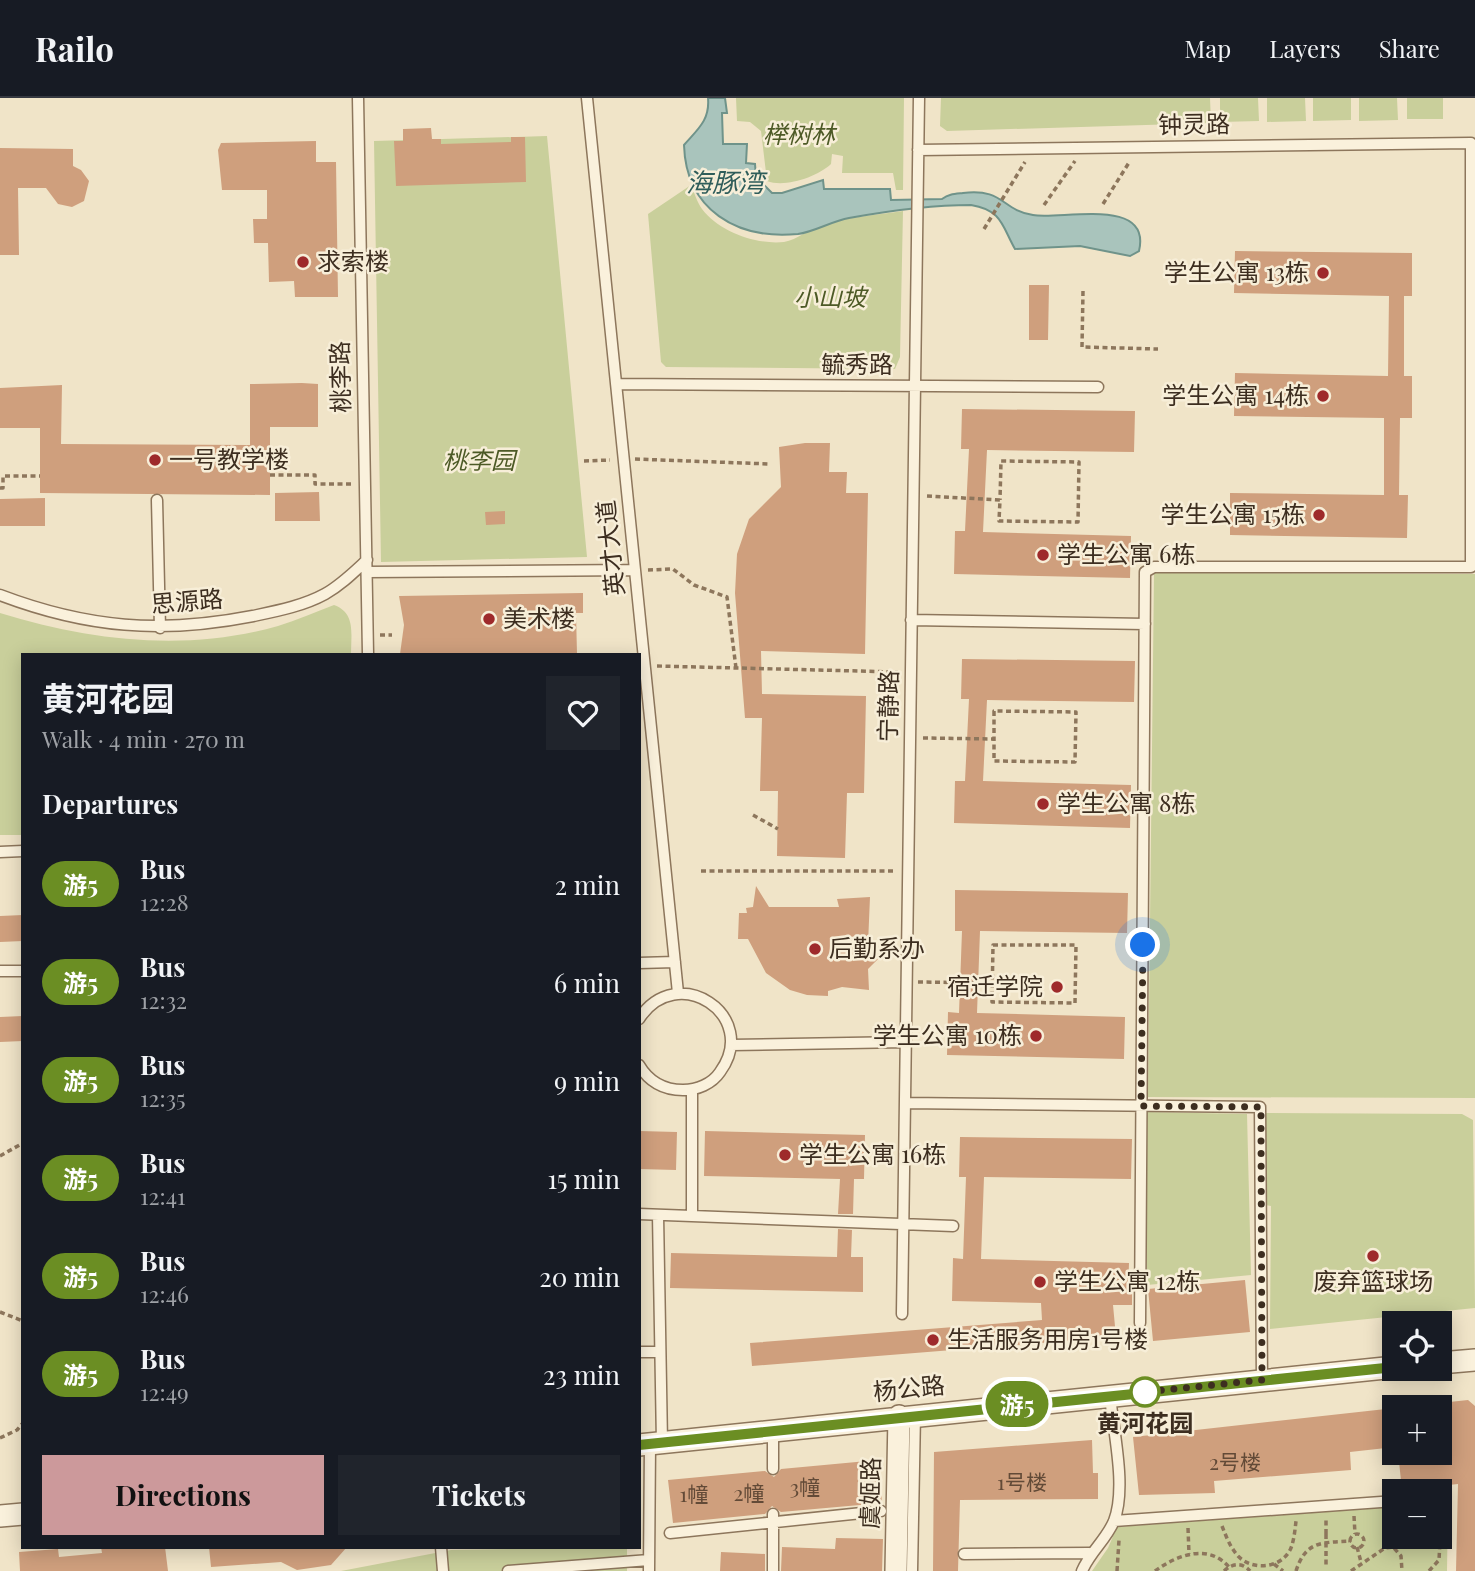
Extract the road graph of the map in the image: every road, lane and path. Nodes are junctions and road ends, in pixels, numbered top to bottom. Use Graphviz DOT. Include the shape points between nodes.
graph roads {
  1 [pos="358,98"];
  2 [pos="587,98"];
  3 [pos="919,98"];
  4 [pos="918,150"];
  5 [pos="1131,159"];
  6 [pos="1075,160"];
  7 [pos="1026,161"];
  8 [pos="1103,204"];
  9 [pos="1044,205"];
  10 [pos="984,229"];
  11 [pos="1083,291"];
  12 [pos="1158,349"];
  13 [pos="616,384"];
  14 [pos="915,386"];
  15 [pos="1098,387"];
  16 [pos="624,460"];
  17 [pos="584,461"];
  18 [pos="769,464"];
  19 [pos="270,475"];
  20 [pos="40,476"];
  21 [pos="364,484"];
  22 [pos="0,488"];
  23 [pos="913,496"];
  24 [pos="157,500"];
  25 [pos="1000,500"];
  26 [pos="366,560"];
  27 [pos="635,570"];
  28 [pos="367,572"];
  29 [pos="0,595"];
  30 [pos="911,620"];
  31 [pos="1145,624"];
  32 [pos="160,628"];
  33 [pos="368,653"];
  34 [pos="644,666"];
  35 [pos="736,668"];
  36 [pos="911,672"];
  37 [pos="910,737"];
  38 [pos="994,739"];
  39 [pos="752,815"];
  40 [pos="778,829"];
  41 [pos="21,851"];
  42 [pos="0,852"];
  43 [pos="908,870"];
  44 [pos="701,871"];
  45 [pos="674,962"];
  46 [pos="641,963"];
  47 [pos="0,971"];
  48 [pos="21,971"];
  49 [pos="913,982"];
  50 [pos="992,983"];
  51 [pos="678,993"];
  52 [pos="641,1016"];
  53 [pos="906,1042"];
  54 [pos="731,1045"];
  55 [pos="641,1067"];
  56 [pos="692,1090"];
  57 [pos="905,1102"];
  58 [pos="1141,1106"];
  59 [pos="21,1144"];
  60 [pos="0,1156"];
  61 [pos="641,1214"];
  62 [pos="658,1214"];
  63 [pos="692,1215"];
  64 [pos="903,1223"];
  65 [pos="953,1226"];
  66 [pos="0,1312"];
  67 [pos="902,1314"];
  68 [pos="21,1320"];
  69 [pos="1140,1322"];
  70 [pos="641,1352"];
  71 [pos="660,1352"];
  72 [pos="1475,1360"];
  73 [pos="1452,1362"];
  74 [pos="1382,1368"];
  75 [pos="1262,1380"];
  76 [pos="1110,1395"];
  77 [pos="907,1415"];
  78 [pos="21,1425"];
  79 [pos="773,1430"];
  80 [pos="0,1438"];
  81 [pos="650,1444"];
  82 [pos="773,1469"];
  83 [pos="1382,1502"];
  84 [pos="1298,1508"];
  85 [pos="881,1511"];
  86 [pos="21,1514"];
  87 [pos="1217,1514"];
  88 [pos="0,1516"];
  89 [pos="1188,1516"];
  90 [pos="773,1519"];
  91 [pos="1117,1521"];
  92 [pos="670,1533"];
  93 [pos="1326,1534"];
  94 [pos="1351,1542"];
  95 [pos="1357,1548"];
  96 [pos="441,1549"];
  97 [pos="1383,1549"];
  98 [pos="1395,1549"];
  99 [pos="1441,1549"];
  100 [pos="1089,1553"];
  101 [pos="964,1554"];
  102 [pos="1189,1554"];
  103 [pos="1361,1562"];
  104 [pos="1245,1564"];
  105 [pos="1274,1564"];
  106 [pos="649,1566"];
  107 [pos="1326,1566"];
  108 [pos="1226,1569"];
  109 [pos="443,1571"];
  110 [pos="508,1571"];
  111 [pos="773,1571"];
  112 [pos="895,1571"];
  113 [pos="912,1571"];
  114 [pos="1082,1571"];
  115 [pos="1117,1571"];
  116 [pos="1155,1571"];
  117 [pos="1250,1571"];
  118 [pos="1283,1571"];
  119 [pos="1296,1571"];
  120 [pos="1351,1571"];
  121 [pos="1402,1571"];
  122 [pos="1429,1571"];
  1 -- 21 [label="lane, 桃李路"];
  2 -- 13 [label="lane, 英才大道"];
  3 -- 4 [label="lane, 宁静路"];
  4 -- 14 [label="lane, 宁静路"];
  4 -- 31 [label="lane, 钟灵路" via="1471,143 1471,567 1154,567 1145,572"];
  5 -- 8 [label="path"];
  6 -- 9 [label="path"];
  7 -- 10 [label="path"];
  11 -- 12 [label="path" via="1082,347"];
  13 -- 14 [label="lane, 毓秀路"];
  13 -- 16 [label="lane, 英才大道"];
  14 -- 15 [label="lane, 毓秀路"];
  14 -- 23 [label="lane, 宁静路"];
  16 -- 17 [label="path"];
  16 -- 18 [label="path"];
  16 -- 27 [label="lane, 英才大道"];
  19 -- 21 [label="path" via="316,475 316,484"];
  20 -- 22 [label="path" via="2,476"];
  21 -- 26 [label="lane, 桃李路"];
  23 -- 25 [label="path"];
  23 -- 30 [label="lane, 宁静路"];
  24 -- 32 [label="lane"];
  25 -- 25 [label="path" via="999,521 1078,522 1079,463 1001,461"];
  26 -- 28 [label="lane, 桃李路"];
  26 -- 32 [label="lane, 思源路" via="323,595 281,610 211,624"];
  27 -- 28 [label="lane"];
  27 -- 34 [label="lane, 英才大道"];
  27 -- 35 [label="path" via="673,569 694,585 727,597"];
  28 -- 33 [label="lane, 桃李路"];
  29 -- 32 [label="lane, 思源路" via="42,611 101,624"];
  30 -- 31 [label="lane"];
  30 -- 36 [label="lane, 宁静路"];
  31 -- 58 [label="lane"];
  34 -- 35 [label="path"];
  34 -- 45 [label="lane, 英才大道"];
  35 -- 36 [label="path"];
  36 -- 37 [label="lane, 宁静路"];
  37 -- 38 [label="path"];
  37 -- 43 [label="lane, 宁静路"];
  38 -- 38 [label="path" via="994,761 1075,762 1076,712 994,711"];
  39 -- 40 [label="path"];
  41 -- 42 [label="lane"];
  43 -- 44 [label="path"];
  43 -- 53 [label="lane, 宁静路"];
  45 -- 46 [label="lane"];
  45 -- 51 [label="lane, 英才大道"];
  47 -- 48 [label="lane"];
  49 -- 50 [label="path"];
  50 -- 50 [label="path" via="993,945 1076,945 1075,1003 992,1002"];
  51 -- 52 [label="lane" via="649,1005"];
  51 -- 54 [label="lane" via="695,995 722,1013 730,1028"];
  53 -- 54 [label="lane"];
  53 -- 57 [label="lane, 宁静路"];
  54 -- 56 [label="lane" via="718,1076"];
  55 -- 56 [label="lane" via="657,1084 671,1090"];
  56 -- 63 [label="lane"];
  57 -- 58 [label="lane"];
  57 -- 64 [label="lane, 宁静路"];
  58 -- 69 [label="lane"];
  58 -- 75 [label="lane" via="1261,1107"];
  59 -- 60 [label="path"];
  61 -- 62 [label="lane"];
  62 -- 63 [label="lane"];
  62 -- 71 [label="lane"];
  63 -- 64 [label="lane"];
  64 -- 65 [label="lane"];
  64 -- 67 [label="lane, 宁静路"];
  66 -- 68 [label="path"];
  70 -- 71 [label="lane"];
  71 -- 81 [label="lane"];
  72 -- 73 [label="street"];
  74 -- 75 [label="street, 杨公路"];
  75 -- 76 [label="street, 杨公路"];
  76 -- 77 [label="street, 杨公路"];
  76 -- 91 [label="lane" via="1119,1485"];
  77 -- 79 [label="street, 杨公路"];
  77 -- 112 [label="street, 虞姬路"];
  77 -- 113 [label="lane"];
  78 -- 80 [label="path"];
  79 -- 81 [label="street, 杨公路"];
  79 -- 82 [label="lane"];
  81 -- 106 [label="lane"];
  83 -- 84 [label="lane"];
  84 -- 87 [label="lane"];
  84 -- 105 [label="path" via="1290,1550"];
  85 -- 90 [label="lane"];
  86 -- 88 [label="street"];
  87 -- 89 [label="lane"];
  87 -- 104 [label="path" via="1231,1548"];
  89 -- 91 [label="lane"];
  89 -- 102 [label="path"];
  90 -- 92 [label="lane"];
  90 -- 111 [label="lane"];
  91 -- 100 [label="lane"];
  91 -- 115 [label="path"];
  93 -- 107 [label="path, bridge"];
  94 -- 95 [label="path"];
  94 -- 95 [label="path" via="1355,1534 1362,1535 1364,1542"];
  94 -- 119 [label="path" via="1313,1545 1301,1556"];
  95 -- 103 [label="path"];
  96 -- 109 [label="lane"];
  97 -- 103 [label="path"];
  98 -- 121 [label="path" via="1401,1556"];
  99 -- 122 [label="path"];
  100 -- 101 [label="lane"];
  100 -- 114 [label="lane"];
  102 -- 108 [label="path" via="1216,1556"];
  102 -- 116 [label="path"];
  103 -- 120 [label="path"];
  104 -- 105 [label="path"];
  104 -- 108 [label="path"];
  104 -- 117 [label="path"];
  105 -- 118 [label="path"];
  106 -- 110 [label="lane"];
}
